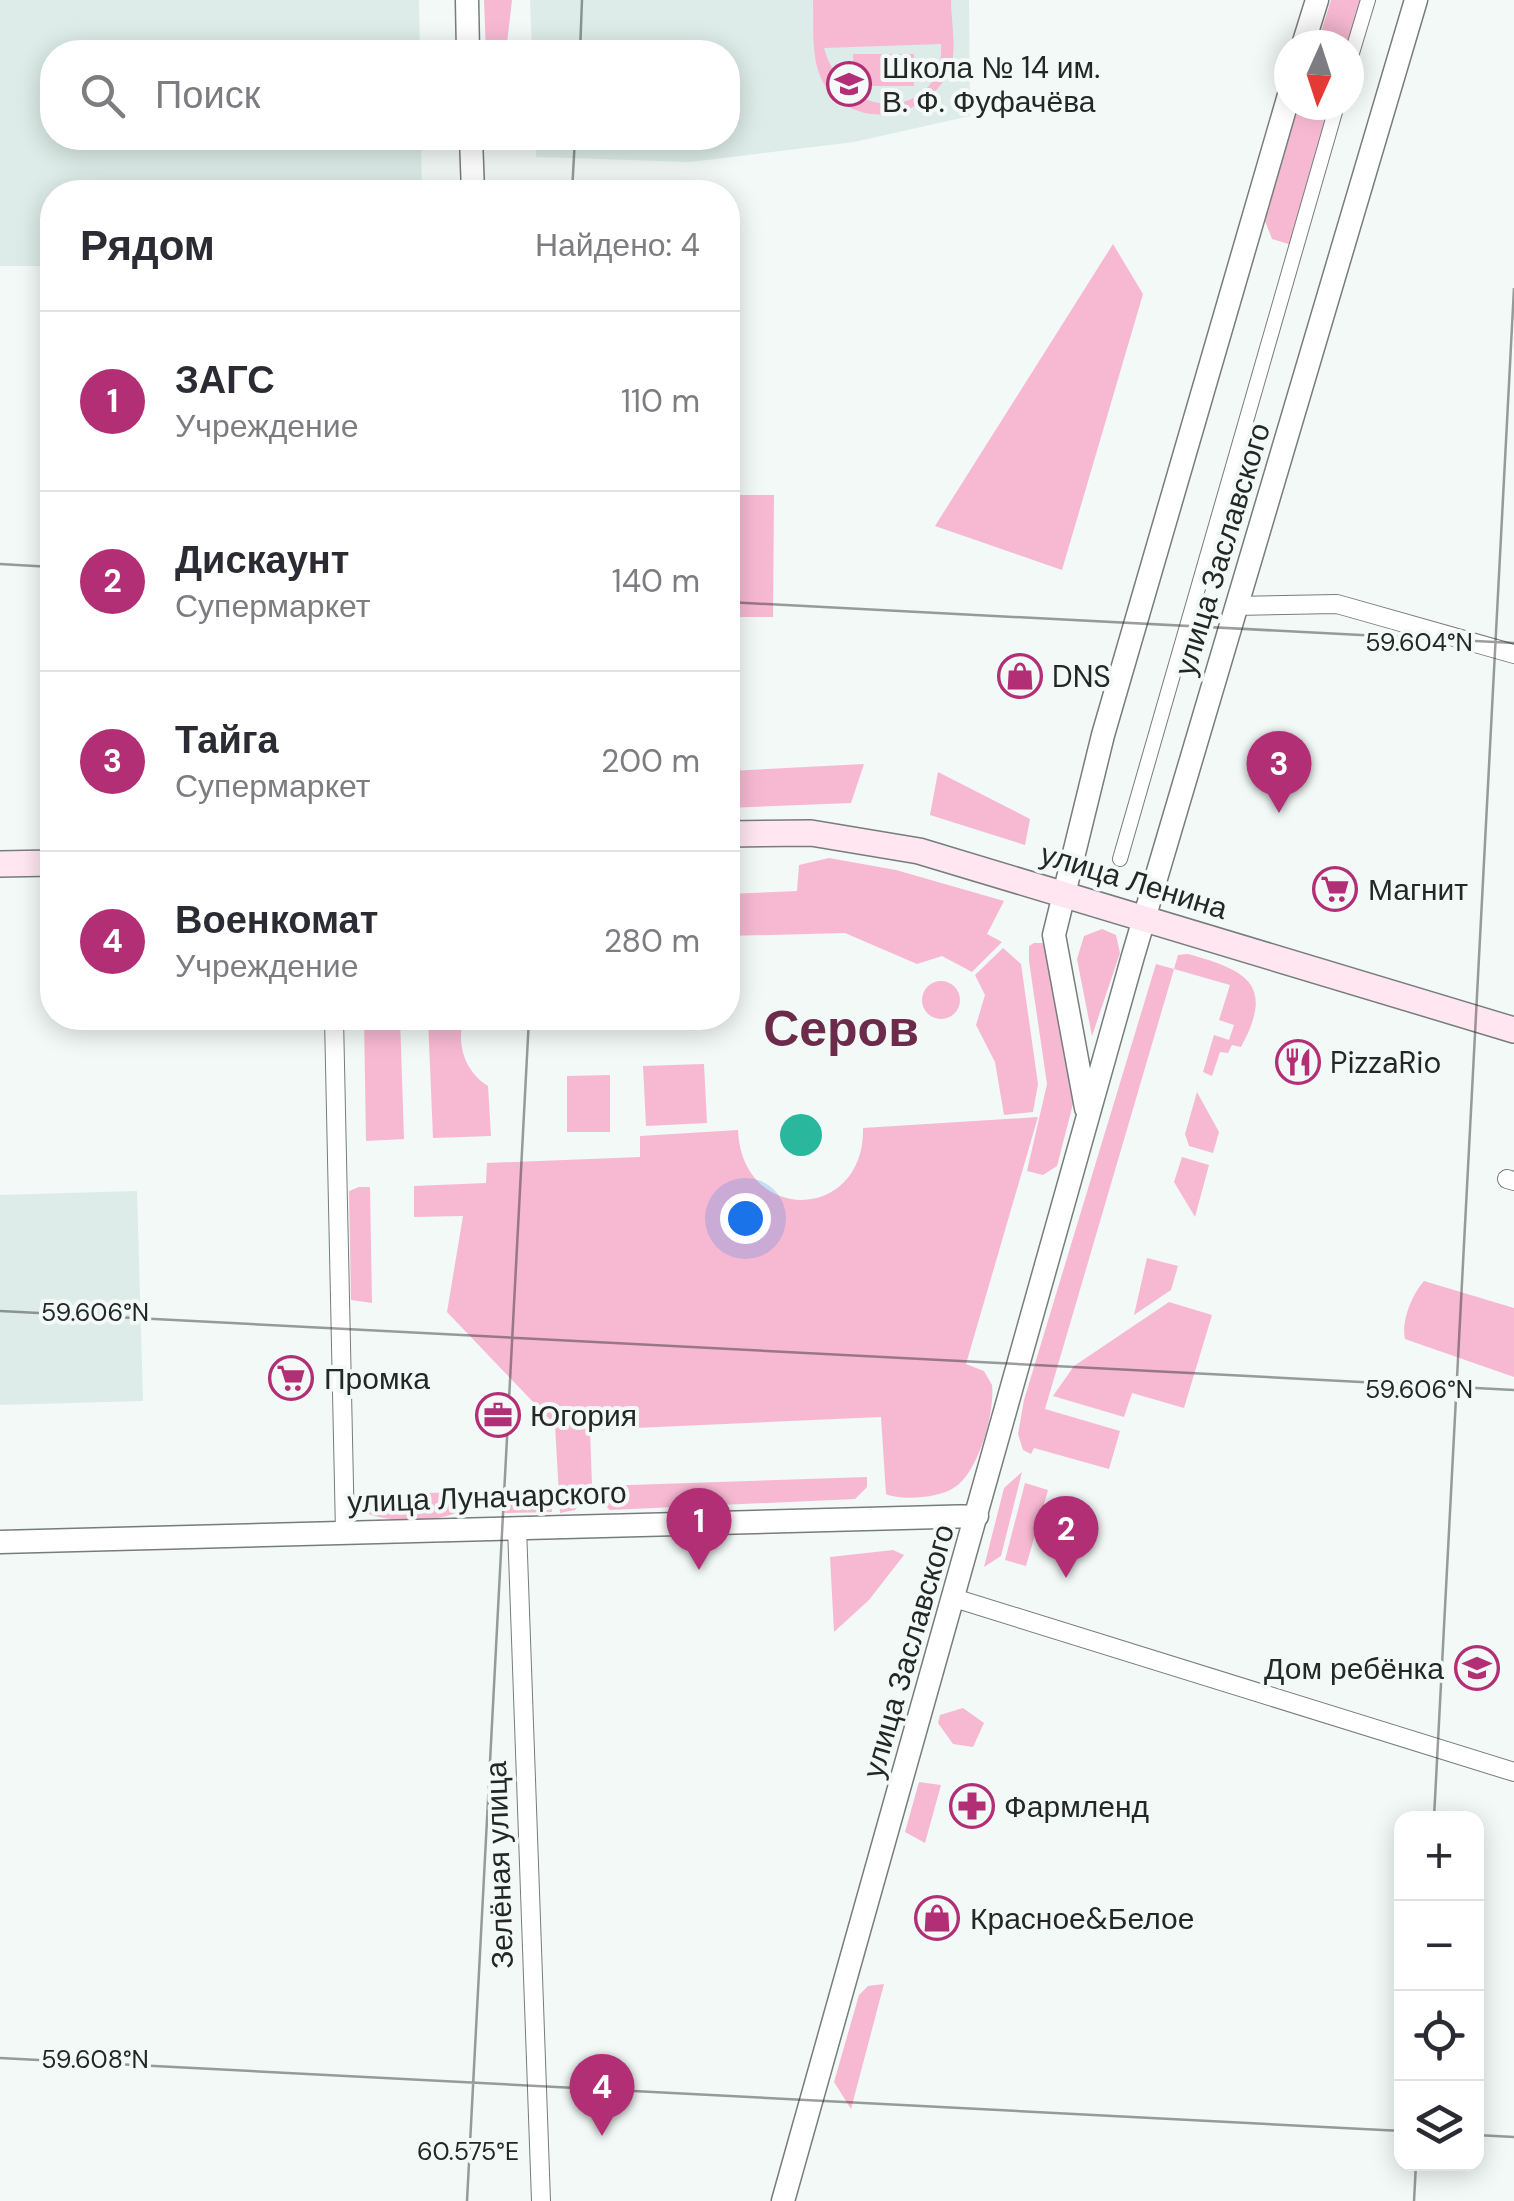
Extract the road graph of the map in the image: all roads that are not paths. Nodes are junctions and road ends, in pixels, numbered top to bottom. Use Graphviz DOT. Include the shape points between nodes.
graph roads {
  1 [pos="466,0"];
  2 [pos="1317,0"];
  3 [pos="1368,0"];
  4 [pos="1416,0"];
  5 [pos="1308,30"];
  6 [pos="1359,30"];
  7 [pos="468,40"];
  8 [pos="1282,120"];
  9 [pos="1332,120"];
  10 [pos="471,150"];
  11 [pos="472,180"];
  12 [pos="1236,606"];
  13 [pos="1514,654"];
  14 [pos="740,834"];
  15 [pos="1120,859"];
  16 [pos="40,863"];
  17 [pos="0,864"];
  18 [pos="1065,894"];
  19 [pos="1143,919"];
  20 [pos="334,1030"];
  21 [pos="1514,1030"];
  22 [pos="1088,1117"];
  23 [pos="977,1516"];
  24 [pos="518,1526"];
  25 [pos="345,1532"];
  26 [pos="0,1542"];
  27 [pos="954,1598"];
  28 [pos="1514,1772"];
  29 [pos="541,2201"];
  30 [pos="783,2201"];
  1 -- 7 [label="street"];
  2 -- 5 [label="street"];
  3 -- 6 [label="street"];
  4 -- 12 [label="street, улица Заславского"];
  8 -- 18 [label="street, улица Заславского" via="1104,735"];
  9 -- 15 [label="street, улица Заславского"];
  10 -- 11 [label="street"];
  12 -- 13 [label="street" via="1337,604"];
  12 -- 19 [label="street, улица Заславского"];
  14 -- 18 [label="main road, улица Ленина" via="811,833 886,844"];
  16 -- 17 [label="main road"];
  18 -- 19 [label="main road, улица Ленина"];
  18 -- 22 [label="street, улица Заславского" via="1054,935"];
  19 -- 21 [label="main road, улица Ленина"];
  19 -- 22 [label="street, улица Заславского"];
  20 -- 25 [label="street"];
  22 -- 23 [label="street, улица Заславского"];
  23 -- 24 [label="street, улица Луначарского"];
  23 -- 27 [label="street, улица Заславского"];
  24 -- 25 [label="street, улица Луначарского"];
  24 -- 29 [label="street, Зелёная улица"];
  25 -- 26 [label="street, улица Луначарского"];
  27 -- 28 [label="street"];
  27 -- 30 [label="street, улица Заславского"];
}
